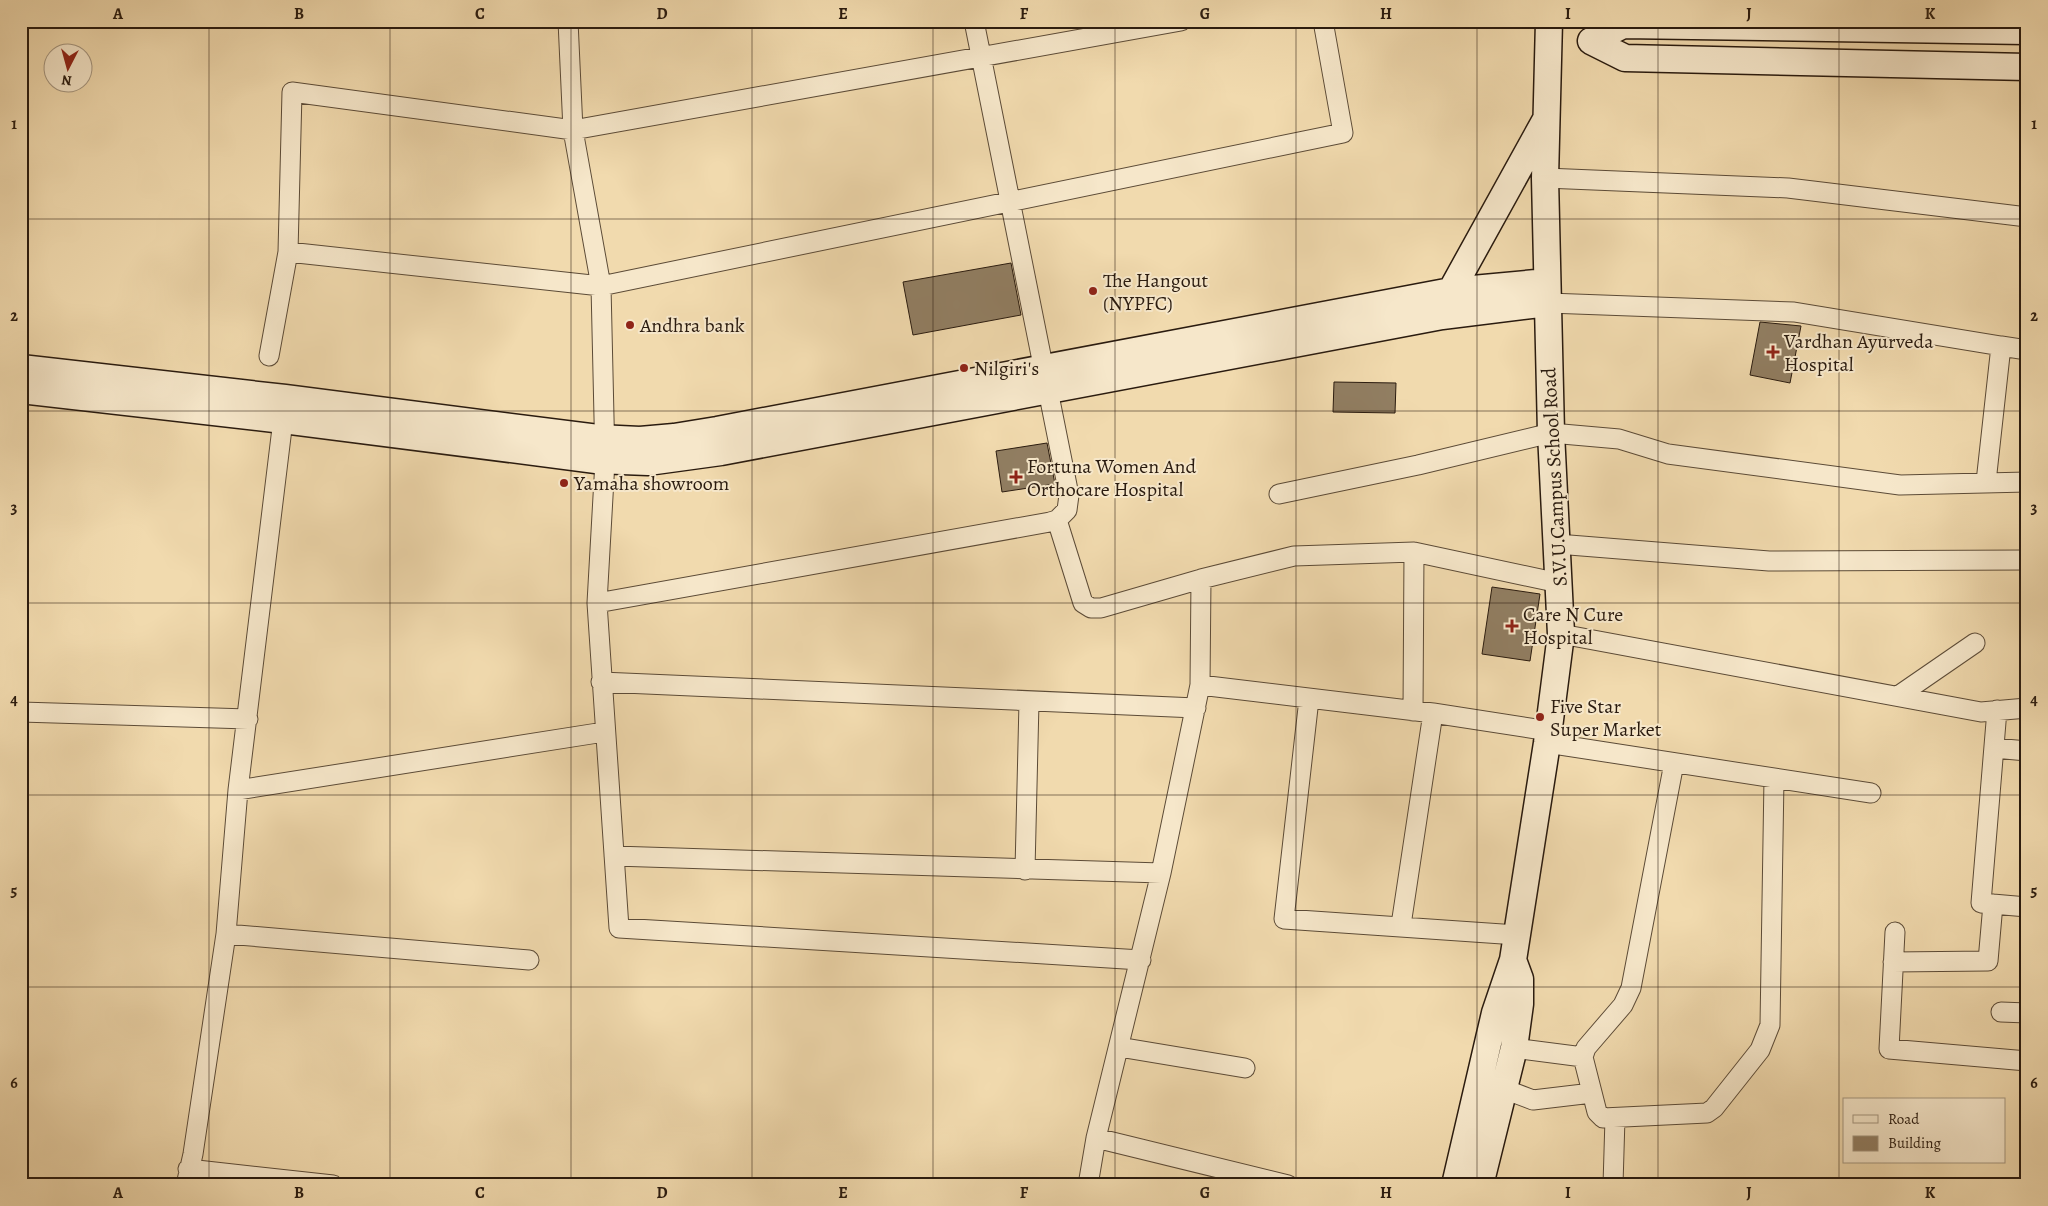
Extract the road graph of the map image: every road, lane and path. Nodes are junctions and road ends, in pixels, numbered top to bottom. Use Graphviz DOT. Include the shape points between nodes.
graph roads {
  1 [pos="568,21"];
  2 [pos="974,21"];
  3 [pos="1181,21"];
  4 [pos="1323,21"];
  5 [pos="1549,30"];
  6 [pos="2027,31"];
  7 [pos="1591,41"];
  8 [pos="981,57"];
  9 [pos="2027,67"];
  10 [pos="1547,116"];
  11 [pos="573,130"];
  12 [pos="1545,178"];
  13 [pos="1009,201"];
  14 [pos="2027,217"];
  15 [pos="288,252"];
  16 [pos="601,286"];
  17 [pos="1451,291"];
  18 [pos="1548,292"];
  19 [pos="2001,346"];
  20 [pos="2027,350"];
  21 [pos="269,356"];
  22 [pos="21,368"];
  23 [pos="1046,380"];
  24 [pos="21,390"];
  25 [pos="283,420"];
  26 [pos="1551,433"];
  27 [pos="605,450"];
  28 [pos="1986,482"];
  29 [pos="2027,482"];
  30 [pos="1279,494"];
  31 [pos="1057,520"];
  32 [pos="1557,544"];
  33 [pos="1414,552"];
  34 [pos="2027,560"];
  35 [pos="1200,579"];
  36 [pos="1559,583"];
  37 [pos="597,603"];
  38 [pos="1561,634"];
  39 [pos="1975,643"];
  40 [pos="601,682"];
  41 [pos="1200,685"];
  42 [pos="1898,696"];
  43 [pos="1309,699"];
  44 [pos="1029,702"];
  45 [pos="1196,708"];
  46 [pos="2027,708"];
  47 [pos="1997,710"];
  48 [pos="1412,711"];
  49 [pos="21,712"];
  50 [pos="1433,713"];
  51 [pos="248,719"];
  52 [pos="604,732"];
  53 [pos="1548,737"];
  54 [pos="1994,748"];
  55 [pos="2027,751"];
  56 [pos="1674,763"];
  57 [pos="1774,778"];
  58 [pos="238,790"];
  59 [pos="1871,794"];
  60 [pos="614,856"];
  61 [pos="1025,870"];
  62 [pos="1161,873"];
  63 [pos="1993,904"];
  64 [pos="2027,907"];
  65 [pos="1401,925"];
  66 [pos="1895,932"];
  67 [pos="226,934"];
  68 [pos="1515,947"];
  69 [pos="529,960"];
  70 [pos="1141,960"];
  71 [pos="1893,962"];
  72 [pos="2001,1012"];
  73 [pos="2027,1013"];
  74 [pos="1119,1047"];
  75 [pos="1514,1048"];
  76 [pos="1583,1058"];
  77 [pos="2027,1061"];
  78 [pos="1245,1068"];
  79 [pos="1504,1089"];
  80 [pos="1592,1093"];
  81 [pos="1615,1118"];
  82 [pos="1096,1138"];
  83 [pos="187,1177"];
  84 [pos="333,1185"];
  85 [pos="1088,1185"];
  86 [pos="1288,1185"];
  87 [pos="1455,1185"];
  88 [pos="1480,1185"];
  89 [pos="1613,1185"];
  1 -- 11 [label="street"];
  2 -- 8 [label="street"];
  3 -- 8 [label="street"];
  4 -- 13 [label="street" via="1343,133"];
  5 -- 7 [label="street"];
  5 -- 10 [label="street, S.V.U.Campus School Road"];
  6 -- 7 [label="street" via="1624,25"];
  7 -- 9 [label="street" via="1625,58"];
  8 -- 11 [label="street"];
  8 -- 13 [label="street"];
  10 -- 12 [label="street, S.V.U.Campus School Road"];
  10 -- 17 [label="street"];
  11 -- 15 [label="street" via="292,92"];
  11 -- 16 [label="street"];
  12 -- 14 [label="street" via="1788,188"];
  12 -- 18 [label="street, S.V.U.Campus School Road"];
  13 -- 16 [label="street"];
  13 -- 23 [label="street"];
  15 -- 16 [label="street"];
  15 -- 21 [label="street"];
  16 -- 27 [label="street"];
  17 -- 18 [label="street"];
  17 -- 23 [label="street"];
  18 -- 19 [label="street" via="1794,312"];
  18 -- 23 [label="street" via="1442,316"];
  18 -- 26 [label="street, S.V.U.Campus School Road"];
  19 -- 20 [label="street"];
  19 -- 28 [label="street"];
  22 -- 27 [label="street" via="285,398"];
  23 -- 27 [label="street" via="640,440"];
  23 -- 31 [label="street" via="1069,495 1067,510"];
  24 -- 25 [label="street"];
  25 -- 27 [label="street"];
  25 -- 51 [label="street"];
  26 -- 28 [label="street" via="1619,438 1668,454 1900,485"];
  26 -- 30 [label="street"];
  26 -- 32 [label="street, S.V.U.Campus School Road"];
  27 -- 37 [label="street"];
  28 -- 29 [label="street"];
  31 -- 35 [label="street" via="1083,603 1091,608 1101,608"];
  31 -- 37 [label="street"];
  32 -- 34 [label="street" via="1769,562"];
  32 -- 36 [label="street, S.V.U.Campus School Road"];
  33 -- 35 [label="street" via="1294,556"];
  33 -- 36 [label="street"];
  33 -- 48 [label="street"];
  35 -- 41 [label="street"];
  36 -- 38 [label="street, S.V.U.Campus School Road"];
  37 -- 40 [label="street"];
  38 -- 42 [label="street"];
  38 -- 53 [label="street, S.V.U.Campus School Road"];
  39 -- 42 [label="street"];
  40 -- 44 [label="street"];
  40 -- 52 [label="street"];
  41 -- 43 [label="street"];
  41 -- 45 [label="street"];
  42 -- 47 [label="street" via="1981,712"];
  43 -- 48 [label="street"];
  43 -- 65 [label="street" via="1284,919"];
  44 -- 45 [label="street"];
  44 -- 61 [label="street"];
  45 -- 62 [label="street"];
  46 -- 47 [label="street"];
  47 -- 54 [label="street"];
  48 -- 50 [label="street"];
  49 -- 51 [label="street"];
  50 -- 53 [label="street"];
  50 -- 65 [label="street"];
  51 -- 58 [label="street"];
  52 -- 58 [label="street"];
  52 -- 60 [label="street"];
  53 -- 56 [label="street"];
  53 -- 68 [label="street, S.V.U.Campus School Road"];
  54 -- 55 [label="street"];
  54 -- 63 [label="street" via="1981,903"];
  56 -- 57 [label="street"];
  56 -- 76 [label="street" via="1631,988 1623,1005 1586,1048"];
  57 -- 59 [label="street"];
  57 -- 81 [label="street" via="1770,1025 1765,1043 1707,1113"];
  58 -- 67 [label="street"];
  60 -- 61 [label="street"];
  60 -- 70 [label="street" via="619,928"];
  61 -- 62 [label="street"];
  62 -- 70 [label="street"];
  63 -- 64 [label="street"];
  63 -- 71 [label="street" via="1988,961"];
  65 -- 68 [label="street"];
  66 -- 71 [label="street"];
  67 -- 69 [label="street"];
  67 -- 83 [label="street"];
  68 -- 75 [label="street, S.V.U.Campus School Road" via="1520,1004"];
  68 -- 87 [label="street, S.V.U.Campus School Road" via="1495,1013"];
  70 -- 74 [label="street"];
  71 -- 77 [label="street" via="1889,1048"];
  72 -- 73 [label="street"];
  74 -- 78 [label="street"];
  74 -- 82 [label="street"];
  75 -- 76 [label="street"];
  75 -- 79 [label="street, S.V.U.Campus School Road"];
  76 -- 80 [label="street"];
  79 -- 80 [label="street" via="1533,1100"];
  79 -- 88 [label="street, S.V.U.Campus School Road"];
  80 -- 81 [label="street" via="1600,1116"];
  81 -- 89 [label="street"];
  82 -- 85 [label="street"];
  82 -- 86 [label="street"];
  83 -- 84 [label="street"];
}
